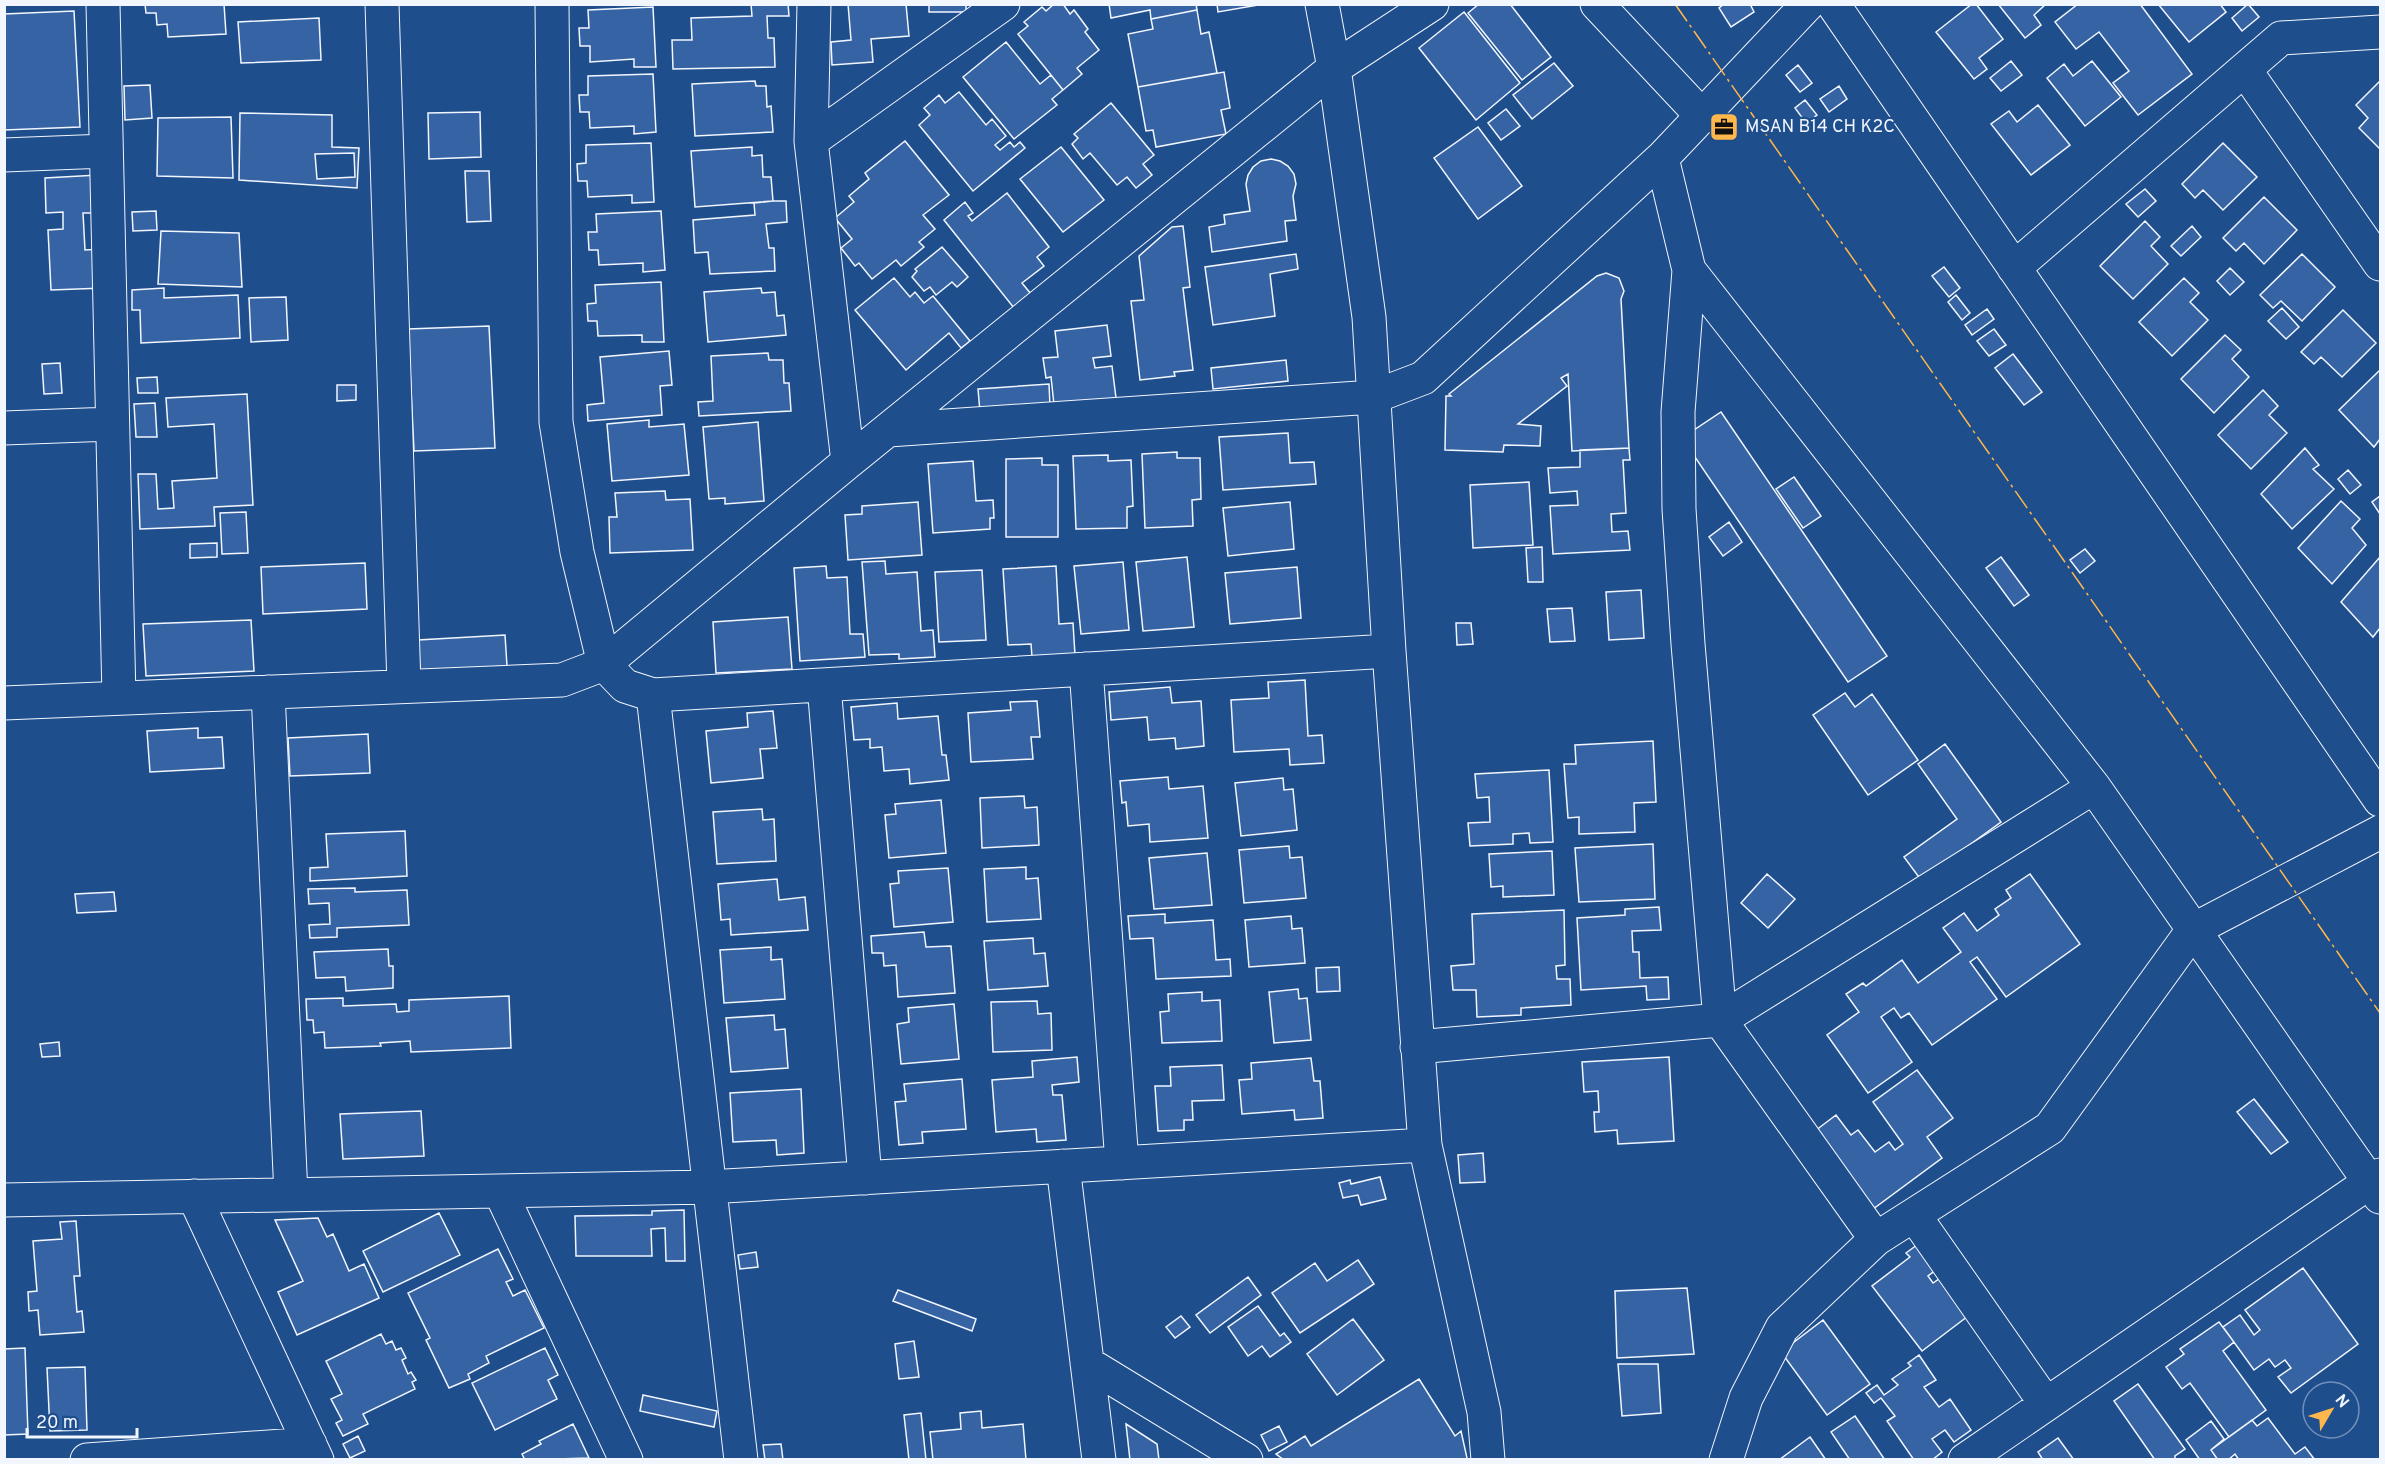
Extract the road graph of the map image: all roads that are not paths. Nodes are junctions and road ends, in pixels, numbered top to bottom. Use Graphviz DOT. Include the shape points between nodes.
graph roads {
  1 [pos="103,4"];
  2 [pos="382,4"];
  3 [pos="552,4"];
  4 [pos="814,4"];
  5 [pos="1003,4"];
  6 [pos="1322,4"];
  7 [pos="1432,4"];
  8 [pos="1597,4"];
  9 [pos="1830,6"];
  10 [pos="2380,32"];
  11 [pos="1334,68"];
  12 [pos="2245,69"];
  13 [pos="1703,117"];
  14 [pos="811,141"];
  15 [pos="106,151"];
  16 [pos="4,155"];
  17 [pos="1662,158"];
  18 [pos="2380,264"];
  19 [pos="2014,268"];
  20 [pos="1689,270"];
  21 [pos="1373,397"];
  22 [pos="112,424"];
  23 [pos="4,428"];
  24 [pos="888,430"];
  25 [pos="848,462"];
  26 [pos="1389,651"];
  27 [pos="604,664"];
  28 [pos="1086,669"];
  29 [pos="824,685"];
  30 [pos="404,686"];
  31 [pos="268,692"];
  32 [pos="653,695"];
  33 [pos="119,698"];
  34 [pos="4,703"];
  35 [pos="2094,787"];
  36 [pos="2380,800"];
  37 [pos="2380,832"];
  38 [pos="2193,930"];
  39 [pos="1720,1020"];
  40 [pos="1417,1047"];
  41 [pos="1425,1145"];
  42 [pos="1122,1163"];
  43 [pos="1064,1166"];
  44 [pos="865,1178"];
  45 [pos="2377,1184"];
  46 [pos="708,1187"];
  47 [pos="500,1191"];
  48 [pos="291,1195"];
  49 [pos="194,1196"];
  50 [pos="4,1200"];
  51 [pos="1914,1215"];
  52 [pos="1876,1239"];
  53 [pos="1087,1363"];
  54 [pos="2046,1404"];
  55 [pos="314,1452"];
  56 [pos="87,1460"];
  57 [pos="626,1460"];
  58 [pos="741,1460"];
  59 [pos="1099,1460"];
  60 [pos="1246,1460"];
  61 [pos="1488,1460"];
  62 [pos="1726,1460"];
  63 [pos="1965,1460"];
  1 -- 15 [label="street"];
  2 -- 30 [label="street"];
  3 -- 27 [label="street" via="556,422 577,552"];
  4 -- 14 [label="street"];
  5 -- 14 [label="street"];
  6 -- 11 [label="street"];
  7 -- 11 [label="street"];
  8 -- 13 [label="street"];
  9 -- 13 [label="street"];
  9 -- 19 [label="street"];
  10 -- 12 [label="street" via="2281,38"];
  11 -- 21 [label="street" via="1369,317"];
  11 -- 24 [label="street"];
  12 -- 18 [label="street"];
  12 -- 19 [label="street"];
  13 -- 17 [label="street"];
  14 -- 25 [label="street"];
  15 -- 16 [label="street"];
  15 -- 22 [label="street"];
  17 -- 20 [label="street"];
  17 -- 21 [label="street" via="1423,378"];
  19 -- 36 [label="street"];
  20 -- 35 [label="street"];
  20 -- 39 [label="street" via="1678,412 1679,509"];
  21 -- 24 [label="street"];
  21 -- 26 [label="street"];
  22 -- 23 [label="street"];
  22 -- 33 [label="street"];
  24 -- 25 [label="street"];
  25 -- 27 [label="street"];
  26 -- 28 [label="street"];
  26 -- 40 [label="street"];
  27 -- 30 [label="street" via="562,680"];
  27 -- 32 [label="street" via="626,686"];
  28 -- 29 [label="street"];
  28 -- 42 [label="street"];
  29 -- 32 [label="street"];
  29 -- 44 [label="street"];
  30 -- 31 [label="street"];
  31 -- 33 [label="street"];
  31 -- 48 [label="street"];
  32 -- 46 [label="street"];
  33 -- 34 [label="street"];
  35 -- 38 [label="street"];
  35 -- 39 [label="street"];
  37 -- 38 [label="street"];
  38 -- 45 [label="street"];
  38 -- 51 [label="street" via="2050,1128"];
  39 -- 40 [label="street"];
  39 -- 52 [label="street"];
  40 -- 41 [label="street"];
  41 -- 42 [label="street"];
  41 -- 61 [label="street" via="1484,1412"];
  42 -- 43 [label="street"];
  43 -- 44 [label="street"];
  43 -- 53 [label="street"];
  44 -- 46 [label="street"];
  45 -- 54 [label="street"];
  46 -- 47 [label="street"];
  46 -- 58 [label="street"];
  47 -- 48 [label="street"];
  47 -- 57 [label="street"];
  48 -- 49 [label="street"];
  49 -- 50 [label="street"];
  49 -- 55 [label="street"];
  51 -- 52 [label="street"];
  51 -- 54 [label="street"];
  52 -- 62 [label="street" via="1782,1328 1746,1398"];
  53 -- 59 [label="street"];
  53 -- 60 [label="street"];
  54 -- 63 [label="street"];
  55 -- 56 [label="street"];
}
